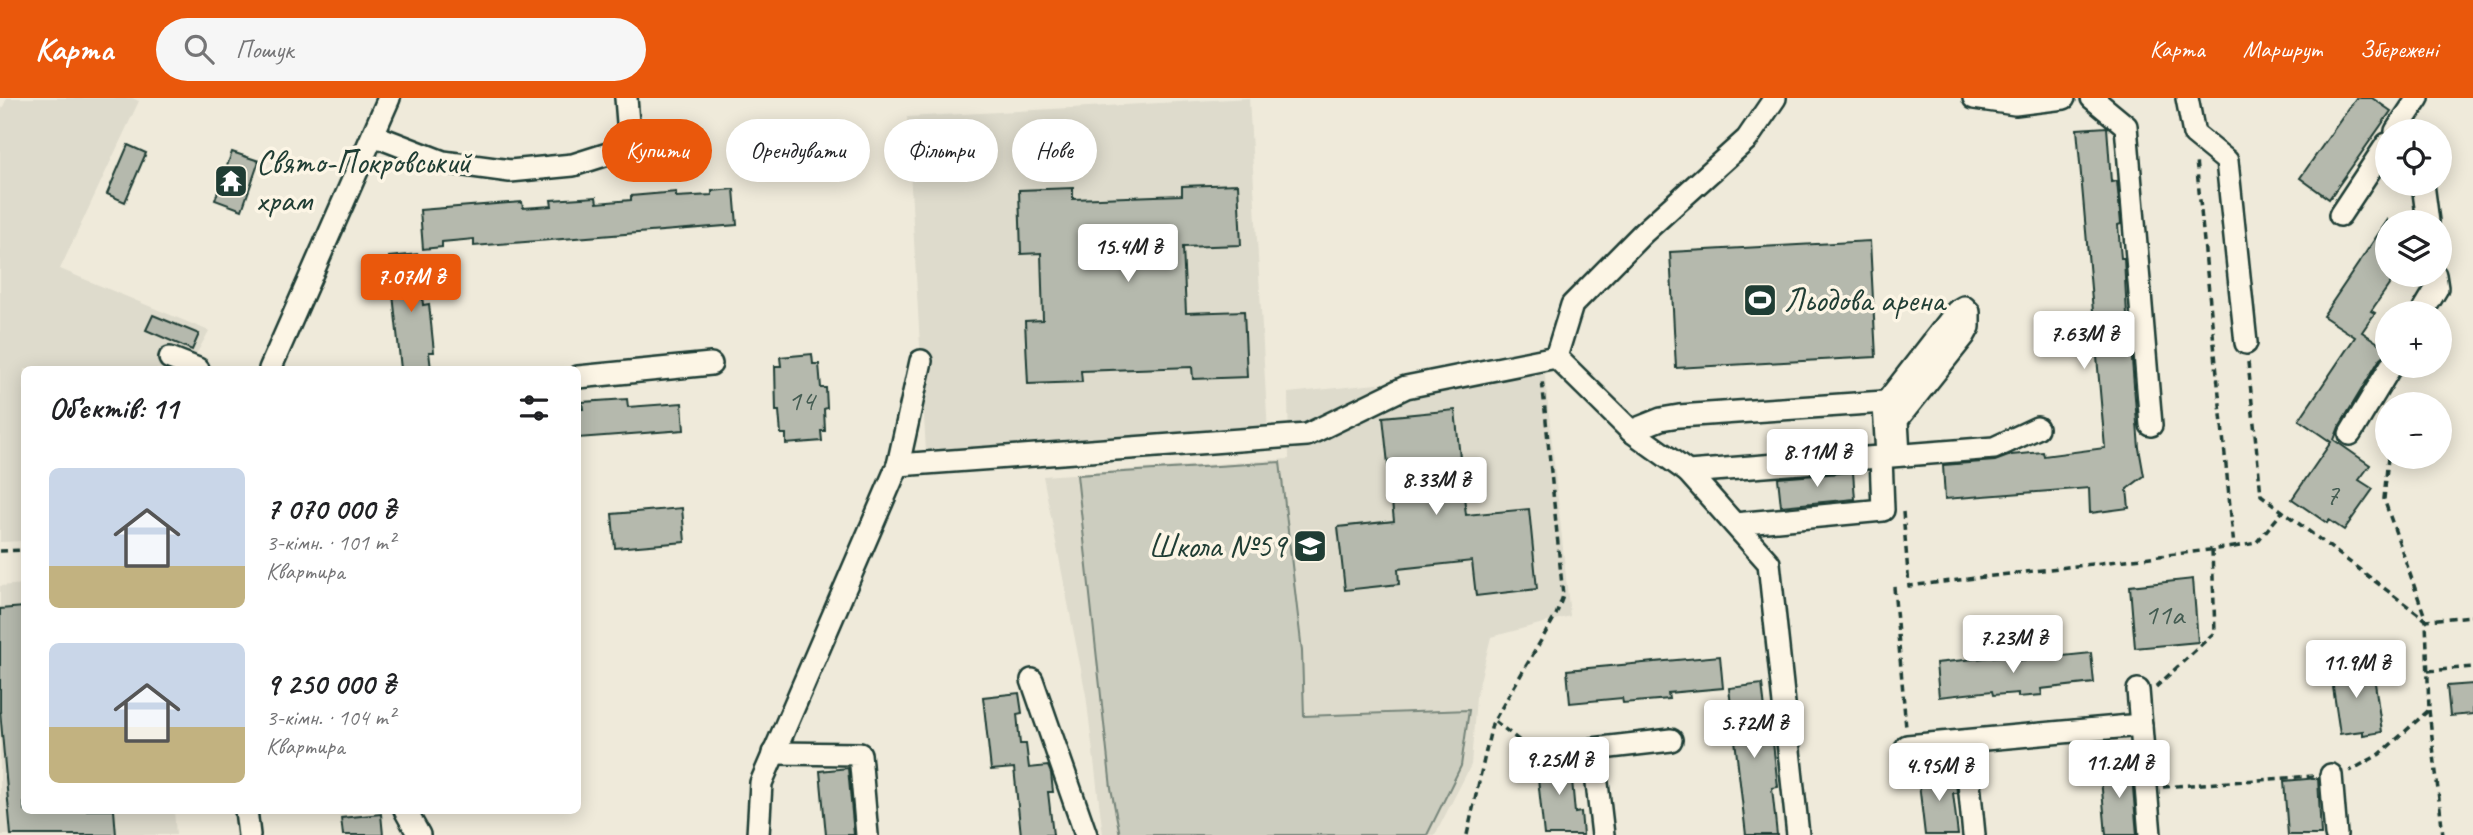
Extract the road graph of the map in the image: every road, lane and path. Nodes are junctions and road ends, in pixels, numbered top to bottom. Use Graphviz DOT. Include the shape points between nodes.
graph roads {
  1 [pos="389,98"];
  2 [pos="626,98"];
  3 [pos="1775,98"];
  4 [pos="1974,98"];
  5 [pos="2064,98"];
  6 [pos="2091,98"];
  7 [pos="2188,98"];
  8 [pos="2415,102"];
  9 [pos="2404,119"];
  10 [pos="373,135"];
  11 [pos="2375,162"];
  12 [pos="2340,215"];
  13 [pos="2246,342"];
  14 [pos="1556,357"];
  15 [pos="170,358"];
  16 [pos="921,360"];
  17 [pos="711,364"];
  18 [pos="190,366"];
  19 [pos="271,366"];
  20 [pos="581,377"];
  21 [pos="2384,378"];
  22 [pos="1899,397"];
  23 [pos="1615,415"];
  24 [pos="2151,425"];
  25 [pos="2037,428"];
  26 [pos="1631,431"];
  27 [pos="2350,434"];
  28 [pos="1889,456"];
  29 [pos="898,464"];
  30 [pos="2387,469"];
  31 [pos="1688,472"];
  32 [pos="1903,508"];
  33 [pos="2283,511"];
  34 [pos="1735,524"];
  35 [pos="2234,547"];
  36 [pos="21,550"];
  37 [pos="2213,550"];
  38 [pos="0,551"];
  39 [pos="1909,586"];
  40 [pos="1894,587"];
  41 [pos="2473,616"];
  42 [pos="2426,620"];
  43 [pos="2473,667"];
  44 [pos="2428,671"];
  45 [pos="1032,680"];
  46 [pos="2138,697"];
  47 [pos="2429,710"];
  48 [pos="1494,720"];
  49 [pos="2141,725"];
  50 [pos="1671,740"];
  51 [pos="1965,741"];
  52 [pos="1907,747"];
  53 [pos="1593,749"];
  54 [pos="773,753"];
  55 [pos="2145,771"];
  56 [pos="2331,775"];
  57 [pos="246,814"];
  58 [pos="407,814"];
  59 [pos="249,835"];
  60 [pos="419,835"];
  61 [pos="758,835"];
  62 [pos="867,835"];
  63 [pos="1086,835"];
  64 [pos="1467,835"];
  65 [pos="1603,835"];
  66 [pos="1798,835"];
  67 [pos="1975,835"];
  68 [pos="2150,835"];
  69 [pos="2336,835"];
  70 [pos="2443,835"];
  1 -- 10 [label="street"];
  2 -- 10 [label="street" via="630,147 573,164 510,171 443,162"];
  3 -- 14 [label="street" via="1747,139 1572,305"];
  4 -- 5 [label="street" via="2014,104"];
  6 -- 24 [label="street" via="2126,126"];
  7 -- 13 [label="street" via="2194,134 2227,161"];
  8 -- 9 [label="street"];
  10 -- 19 [label="street"];
  11 -- 12 [label="street"];
  13 -- 33 [label="path" via="2261,495"];
  14 -- 23 [label="street"];
  14 -- 29 [label="street" via="1406,387 1307,435"];
  14 -- 48 [label="path" via="1542,378 1563,596"];
  15 -- 18 [label="street"];
  16 -- 29 [label="street"];
  17 -- 20 [label="street"];
  21 -- 27 [label="street"];
  22 -- 23 [label="street"];
  22 -- 26 [label="street" via="1679,416"];
  22 -- 28 [label="street"];
  23 -- 26 [label="street"];
  25 -- 28 [label="street" via="1994,448"];
  26 -- 31 [label="street"];
  28 -- 31 [label="street"];
  28 -- 34 [label="street" via="1883,510"];
  29 -- 54 [label="street"];
  30 -- 42 [label="path" via="2384,499"];
  31 -- 34 [label="street"];
  32 -- 39 [label="path"];
  33 -- 35 [label="path" via="2256,543"];
  33 -- 42 [label="path"];
  34 -- 66 [label="street" via="1769,563"];
  36 -- 38 [label="path"];
  37 -- 46 [label="path" via="2215,632"];
  40 -- 52 [label="path"];
  41 -- 42 [label="path"];
  42 -- 44 [label="path"];
  43 -- 44 [label="path"];
  44 -- 47 [label="path"];
  45 -- 63 [label="street"];
  46 -- 49 [label="street"];
  47 -- 56 [label="path" via="2380,754 2339,777"];
  47 -- 70 [label="path"];
  48 -- 53 [label="path" via="1521,742"];
  48 -- 64 [label="path"];
  49 -- 51 [label="street"];
  49 -- 55 [label="street"];
  50 -- 53 [label="street"];
  51 -- 52 [label="street"];
  51 -- 67 [label="street"];
  53 -- 65 [label="street"];
  54 -- 61 [label="street" via="761,783"];
  54 -- 62 [label="street" via="860,754"];
  55 -- 56 [label="path" via="2157,787"];
  55 -- 68 [label="street"];
  56 -- 69 [label="street"];
  57 -- 59 [label="street"];
  58 -- 60 [label="street"];
}
